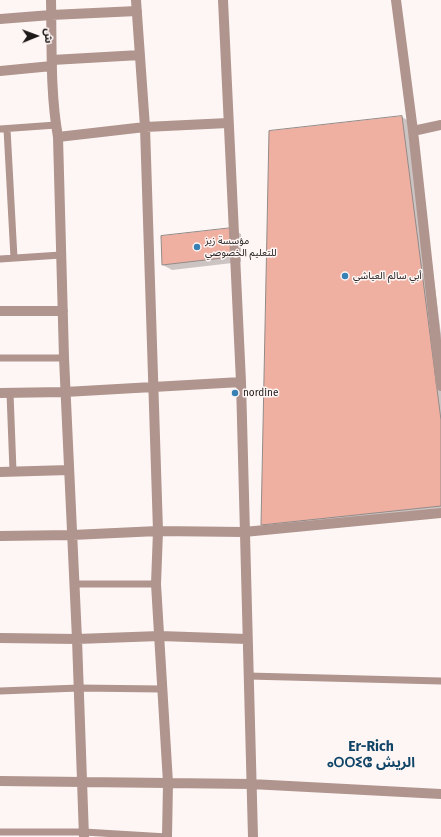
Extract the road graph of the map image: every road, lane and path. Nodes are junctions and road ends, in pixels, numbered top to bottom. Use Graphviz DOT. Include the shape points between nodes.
graph roads {
  1 [pos="51,0"];
  2 [pos="136,0"];
  3 [pos="223,0"];
  4 [pos="396,0"];
  5 [pos="137,11"];
  6 [pos="51,15"];
  7 [pos="0,19"];
  8 [pos="140,55"];
  9 [pos="52,63"];
  10 [pos="0,71"];
  11 [pos="228,123"];
  12 [pos="56,125"];
  13 [pos="441,125"];
  14 [pos="145,126"];
  15 [pos="4,129"];
  16 [pos="413,131"];
  17 [pos="58,137"];
  18 [pos="61,255"];
  19 [pos="14,258"];
  20 [pos="0,259"];
  21 [pos="0,311"];
  22 [pos="63,311"];
  23 [pos="439,348"];
  24 [pos="0,358"];
  25 [pos="64,358"];
  26 [pos="241,382"];
  27 [pos="441,386"];
  28 [pos="153,388"];
  29 [pos="65,392"];
  30 [pos="5,393"];
  31 [pos="69,470"];
  32 [pos="13,471"];
  33 [pos="0,472"];
  34 [pos="441,513"];
  35 [pos="158,531"];
  36 [pos="244,532"];
  37 [pos="72,535"];
  38 [pos="0,536"];
  39 [pos="74,584"];
  40 [pos="156,584"];
  41 [pos="160,636"];
  42 [pos="0,638"];
  43 [pos="77,639"];
  44 [pos="247,639"];
  45 [pos="248,676"];
  46 [pos="441,682"];
  47 [pos="79,688"];
  48 [pos="161,689"];
  49 [pos="0,690"];
  50 [pos="0,781"];
  51 [pos="83,783"];
  52 [pos="168,783"];
  53 [pos="251,784"];
  54 [pos="441,794"];
  55 [pos="0,832"];
  56 [pos="84,834"];
  57 [pos="167,837"];
  58 [pos="253,837"];
  1 -- 6 [label="street"];
  2 -- 5 [label="street"];
  3 -- 11 [label="street"];
  4 -- 16 [label="street"];
  5 -- 6 [label="street"];
  5 -- 8 [label="street"];
  6 -- 7 [label="street"];
  6 -- 9 [label="street"];
  8 -- 9 [label="street"];
  8 -- 14 [label="street"];
  9 -- 10 [label="street"];
  9 -- 12 [label="street"];
  11 -- 14 [label="street"];
  11 -- 26 [label="street"];
  12 -- 15 [label="lane"];
  12 -- 17 [label="street"];
  13 -- 16 [label="street"];
  14 -- 17 [label="street"];
  14 -- 28 [label="street"];
  15 -- 19 [label="lane"];
  16 -- 23 [label="street"];
  17 -- 18 [label="street"];
  18 -- 19 [label="lane"];
  18 -- 22 [label="street"];
  19 -- 20 [label="lane"];
  21 -- 22 [label="street"];
  22 -- 25 [label="street"];
  23 -- 27 [label="street"];
  24 -- 25 [label="lane"];
  25 -- 29 [label="street"];
  26 -- 28 [label="street"];
  26 -- 36 [label="street"];
  28 -- 29 [label="street"];
  28 -- 35 [label="street"];
  29 -- 30 [label="street"];
  29 -- 31 [label="street"];
  30 -- 32 [label="lane"];
  31 -- 32 [label="street"];
  31 -- 37 [label="street"];
  32 -- 33 [label="street"];
  34 -- 36 [label="street"];
  35 -- 36 [label="street"];
  35 -- 37 [label="street"];
  35 -- 40 [label="street"];
  36 -- 44 [label="street"];
  37 -- 38 [label="street"];
  37 -- 39 [label="street"];
  39 -- 40 [label="lane"];
  39 -- 43 [label="street"];
  40 -- 41 [label="street"];
  41 -- 43 [label="street"];
  41 -- 44 [label="street"];
  41 -- 48 [label="street"];
  42 -- 43 [label="street"];
  43 -- 47 [label="street"];
  44 -- 45 [label="street"];
  45 -- 46 [label="lane"];
  45 -- 53 [label="street"];
  47 -- 48 [label="lane"];
  47 -- 49 [label="lane"];
  47 -- 51 [label="street"];
  48 -- 52 [label="street"];
  50 -- 51 [label="street"];
  51 -- 52 [label="street"];
  51 -- 56 [label="street"];
  52 -- 53 [label="street"];
  52 -- 57 [label="street"];
  53 -- 54 [label="street"];
  53 -- 58 [label="street"];
  55 -- 56 [label="lane"];
  56 -- 57 [label="lane"];
}
